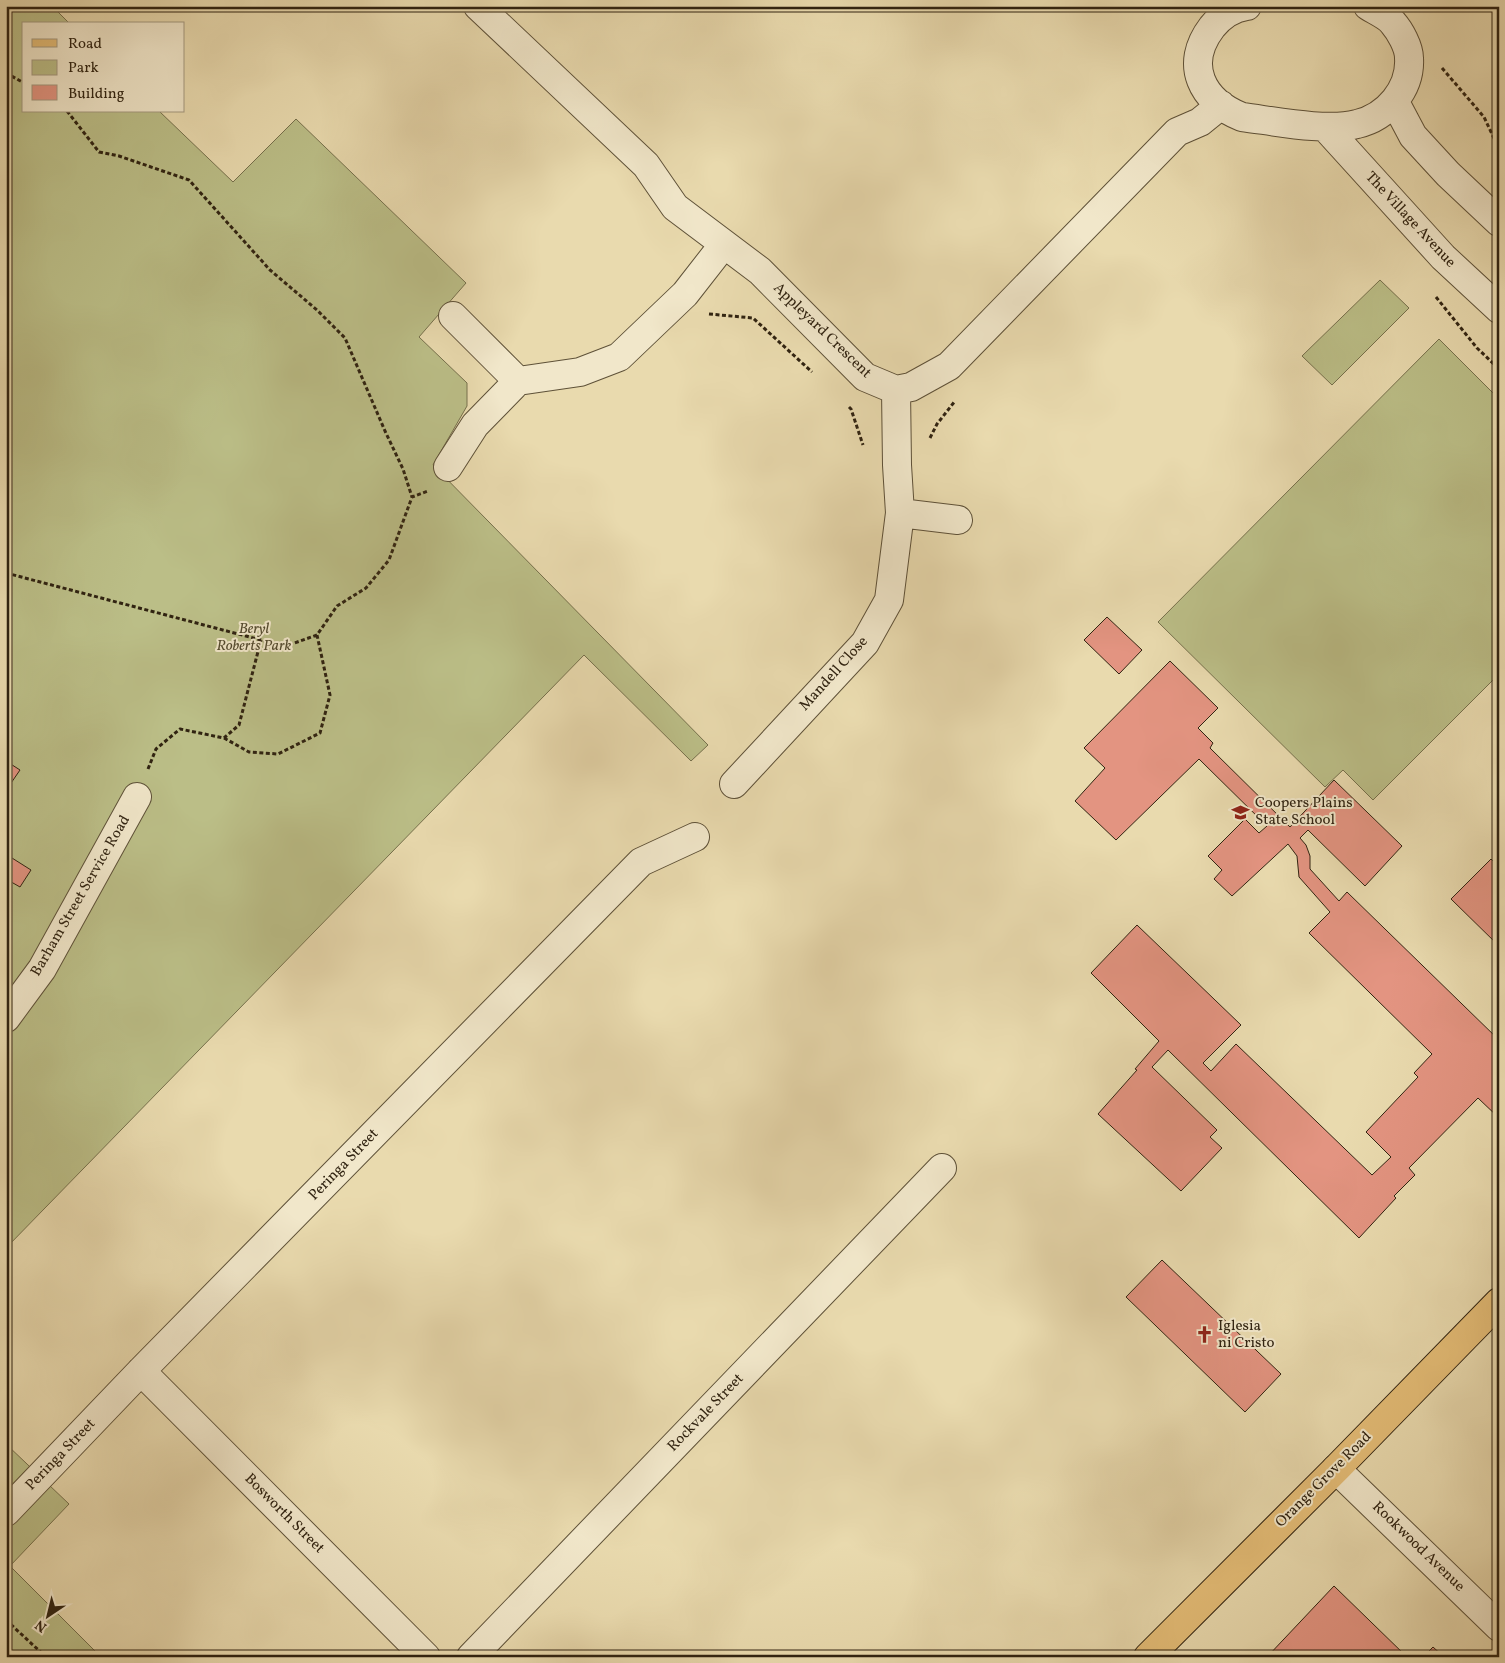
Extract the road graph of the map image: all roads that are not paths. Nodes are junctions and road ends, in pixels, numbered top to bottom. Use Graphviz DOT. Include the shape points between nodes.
graph roads {
  1 [pos="478,6"];
  2 [pos="1248,6"];
  3 [pos="1368,6"];
  4 [pos="1212,12"];
  5 [pos="1395,102"];
  6 [pos="1222,105"];
  7 [pos="1325,127"];
  8 [pos="1499,222"];
  9 [pos="724,244"];
  10 [pos="1499,309"];
  11 [pos="453,316"];
  12 [pos="518,381"];
  13 [pos="896,390"];
  14 [pos="448,467"];
  15 [pos="900,513"];
  16 [pos="958,520"];
  17 [pos="734,784"];
  18 [pos="137,797"];
  19 [pos="695,837"];
  20 [pos="6,1018"];
  21 [pos="942,1168"];
  22 [pos="1499,1302"];
  23 [pos="141,1371"];
  24 [pos="1336,1469"];
  25 [pos="6,1512"];
  26 [pos="1499,1627"];
  27 [pos="426,1657"];
  28 [pos="471,1657"];
  29 [pos="1148,1657"];
  1 -- 9 [label="street, Appleyard Crescent" via="646,165 676,207"];
  2 -- 4 [label="street"];
  3 -- 5 [label="street" via="1393,22 1410,57 1406,79"];
  4 -- 6 [label="street" via="1197,64 1210,96"];
  5 -- 7 [label="street" via="1378,116 1356,125"];
  5 -- 8 [label="street" via="1413,136"];
  6 -- 7 [label="street" via="1242,118"];
  6 -- 13 [label="street" via="1200,122 1177,132 949,366 912,388"];
  7 -- 10 [label="street, The Village Avenue" via="1443,257"];
  9 -- 12 [label="street" via="685,294 619,357 580,372"];
  9 -- 13 [label="street, Appleyard Crescent" via="760,271 865,377"];
  11 -- 12 [label="street"];
  12 -- 14 [label="street" via="475,425"];
  13 -- 15 [label="street, Mandell Close"];
  15 -- 16 [label="street"];
  15 -- 17 [label="street, Mandell Close" via="889,600 865,643"];
  18 -- 20 [label="street, Barham Street Service Road" via="42,969"];
  19 -- 23 [label="street, Peringa Street" via="641,862"];
  21 -- 28 [label="street, Rockvale Street"];
  22 -- 24 [label="main road, Orange Grove Road"];
  23 -- 25 [label="street, Peringa Street"];
  23 -- 27 [label="street, Bosworth Street"];
  24 -- 26 [label="street, Rookwood Avenue"];
  24 -- 29 [label="main road, Orange Grove Road"];
}
